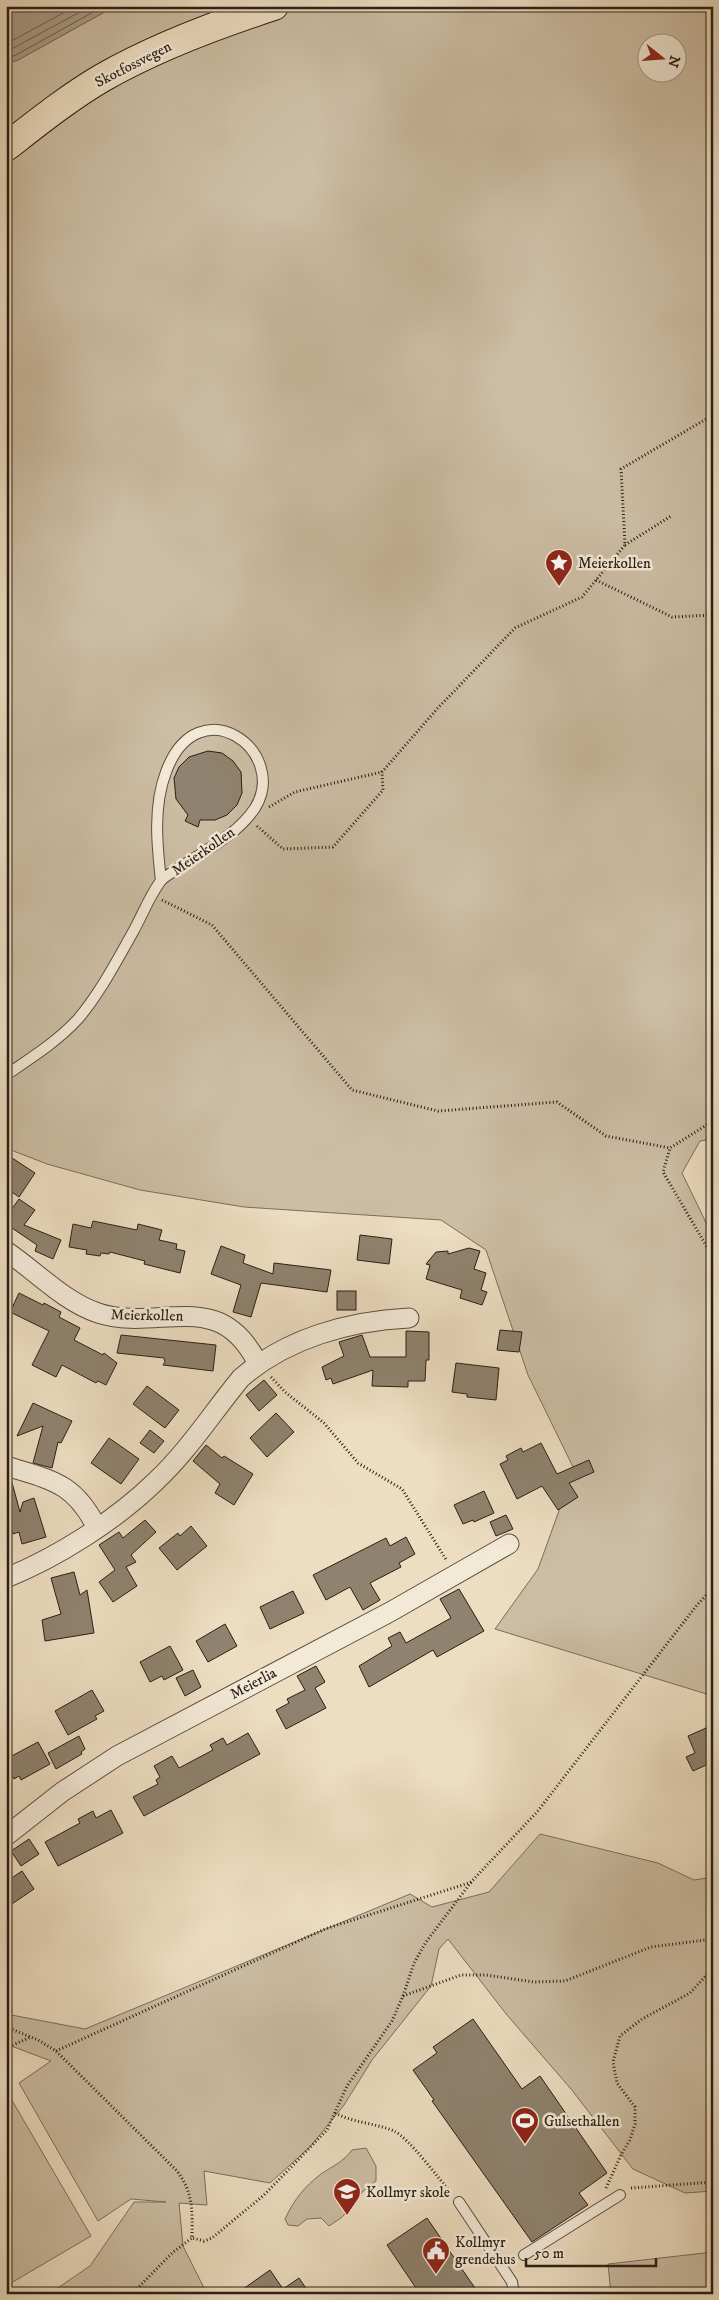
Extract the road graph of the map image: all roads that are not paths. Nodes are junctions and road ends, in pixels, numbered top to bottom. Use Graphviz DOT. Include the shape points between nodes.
graph roads {
  1 [pos="274,6"];
  2 [pos="6,147"];
  3 [pos="161,881"];
  4 [pos="6,1075"];
  5 [pos="6,1251"];
  6 [pos="409,1318"];
  7 [pos="258,1364"];
  8 [pos="6,1466"];
  9 [pos="97,1528"];
  10 [pos="509,1544"];
  11 [pos="6,1578"];
  12 [pos="6,1836"];
  13 [pos="620,2195"];
  14 [pos="459,2202"];
  15 [pos="524,2255"];
  16 [pos="514,2294"];
  1 -- 2 [label="main road, Skotfossvegen" via="222,23 127,64 72,98"];
  3 -- 3 [label="lane, Meierkollen" via="231,834 256,806 262,777 259,762 251,748 238,737 211,729 199,732 176,752 160,792"];
  3 -- 4 [label="lane, Meierkollen" via="107,977 78,1018 60,1036"];
  5 -- 7 [label="street, Meierkollen" via="63,1294 98,1313 130,1318 184,1315 214,1321 244,1341"];
  6 -- 7 [label="street" via="385,1319 331,1331"];
  7 -- 9 [label="street" via="241,1378 156,1481"];
  8 -- 9 [label="street" via="40,1476 69,1490 81,1500"];
  9 -- 11 [label="street" via="40,1563"];
  10 -- 12 [label="street, Meierlia" via="390,1612 117,1756 62,1792"];
  13 -- 15 [label="lane"];
  14 -- 16 [label="lane" via="512,2282"];
}
